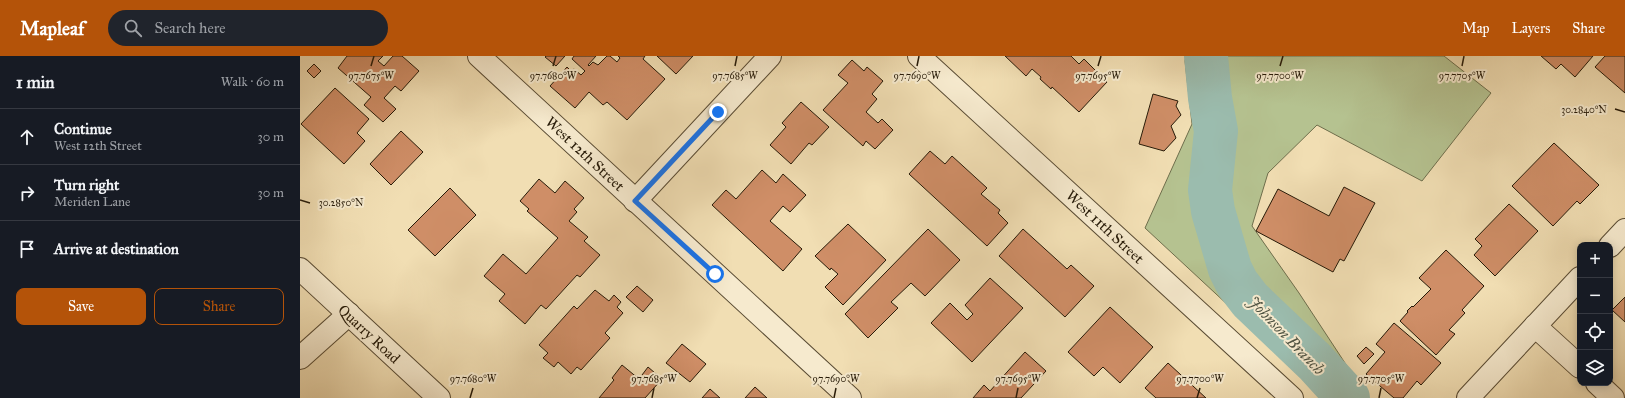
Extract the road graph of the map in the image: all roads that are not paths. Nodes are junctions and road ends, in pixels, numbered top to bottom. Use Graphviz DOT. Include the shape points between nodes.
graph roads {
  1 [pos="479,56"];
  2 [pos="770,56"];
  3 [pos="919,56"];
  4 [pos="635,201"];
  5 [pos="1625,230"];
  6 [pos="1613,243"];
  7 [pos="300,269"];
  8 [pos="1577,281"];
  9 [pos="349,314"];
  10 [pos="1535,326"];
  11 [pos="300,358"];
  12 [pos="1577,364"];
  13 [pos="1600,386"];
  14 [pos="439,398"];
  15 [pos="850,398"];
  16 [pos="1292,398"];
  17 [pos="1468,398"];
  18 [pos="1613,398"];
  1 -- 4 [label="street, West 12th Street"];
  2 -- 4 [label="street"];
  3 -- 16 [label="street, West 11th Street"];
  4 -- 15 [label="street, West 12th Street"];
  5 -- 6 [label="street"];
  7 -- 9 [label="street, Quarry Road"];
  8 -- 10 [label="street"];
  9 -- 11 [label="street"];
  9 -- 14 [label="street, Quarry Road"];
  10 -- 12 [label="street"];
  10 -- 17 [label="street"];
  13 -- 18 [label="street"];
}
